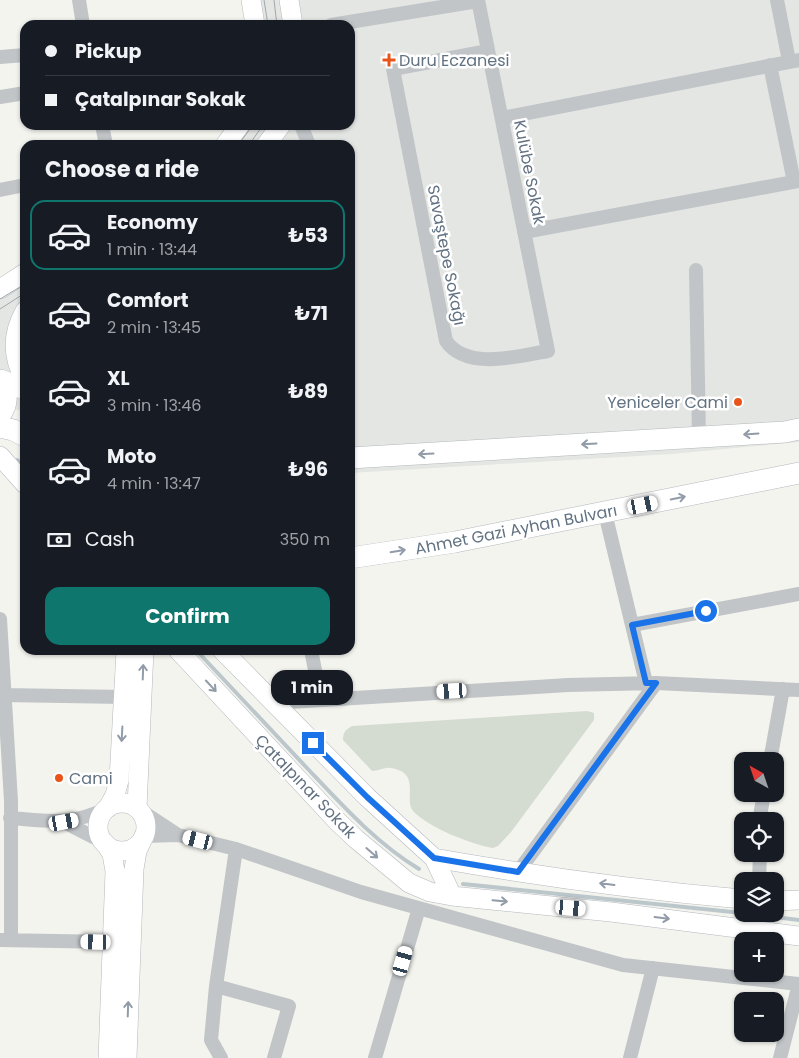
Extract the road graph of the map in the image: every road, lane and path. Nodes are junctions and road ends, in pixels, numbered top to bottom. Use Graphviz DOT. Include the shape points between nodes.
graph roads {
  1 [pos="79,0"];
  2 [pos="251,0"];
  3 [pos="289,0"];
  4 [pos="478,0"];
  5 [pos="777,0"];
  6 [pos="82,20"];
  7 [pos="254,20"];
  8 [pos="292,20"];
  9 [pos="355,21"];
  10 [pos="488,51"];
  11 [pos="20,56"];
  12 [pos="0,58"];
  13 [pos="794,60"];
  14 [pos="770,65"];
  15 [pos="20,94"];
  16 [pos="0,97"];
  17 [pos="502,118"];
  18 [pos="796,181"];
  19 [pos="20,186"];
  20 [pos="0,190"];
  21 [pos="524,232"];
  22 [pos="696,270"];
  23 [pos="20,276"];
  24 [pos="0,288"];
  25 [pos="20,321"];
  26 [pos="548,351"];
  27 [pos="20,368"];
  28 [pos="0,381"];
  29 [pos="20,387"];
  30 [pos="0,415"];
  31 [pos="0,427"];
  32 [pos="799,429"];
  33 [pos="20,434"];
  34 [pos="699,438"];
  35 [pos="0,456"];
  36 [pos="355,458"];
  37 [pos="799,473"];
  38 [pos="20,478"];
  39 [pos="604,513"];
  40 [pos="355,557"];
  41 [pos="799,594"];
  42 [pos="0,619"];
  43 [pos="632,625"];
  44 [pos="123,655"];
  45 [pos="144,655"];
  46 [pos="183,655"];
  47 [pos="227,655"];
  48 [pos="312,655"];
  49 [pos="1,670"];
  50 [pos="651,683"];
  51 [pos="783,689"];
  52 [pos="799,690"];
  53 [pos="4,695"];
  54 [pos="124,697"];
  55 [pos="321,700"];
  56 [pos="273,703"];
  57 [pos="772,752"];
  58 [pos="108,808"];
  59 [pos="137,808"];
  60 [pos="10,818"];
  61 [pos="64,822"];
  62 [pos="178,835"];
  63 [pos="144,836"];
  64 [pos="105,843"];
  65 [pos="236,849"];
  66 [pos="434,858"];
  67 [pos="518,872"];
  68 [pos="452,896"];
  69 [pos="734,898"];
  70 [pos="799,900"];
  71 [pos="784,901"];
  72 [pos="418,908"];
  73 [pos="456,919"];
  74 [pos="799,936"];
  75 [pos="6,940"];
  76 [pos="112,942"];
  77 [pos="653,968"];
  78 [pos="216,986"];
  79 [pos="108,1058"];
  80 [pos="127,1058"];
  81 [pos="220,1058"];
  82 [pos="274,1058"];
  83 [pos="375,1058"];
  84 [pos="630,1058"];
  85 [pos="780,1058"];
  1 -- 6 [label="street"];
  2 -- 7 [label="main road"];
  3 -- 8 [label="main road"];
  4 -- 9 [label="street"];
  4 -- 10 [label="street, Kulübe Sokak"];
  5 -- 13 [label="street"];
  10 -- 17 [label="street, Kulübe Sokak"];
  10 -- 26 [label="street, Savaştepe Sokağı" via="393,69 446,341 461,354 479,358"];
  11 -- 12 [label="street"];
  13 -- 14 [label="street"];
  14 -- 17 [label="street"];
  14 -- 18 [label="street"];
  15 -- 16 [label="street"];
  17 -- 21 [label="street, Kulübe Sokak"];
  18 -- 21 [label="street"];
  19 -- 20 [label="street"];
  21 -- 26 [label="street, Kulübe Sokak"];
  22 -- 34 [label="street"];
  23 -- 24 [label="main road"];
  25 -- 27 [label="main road" via="15,343"];
  28 -- 29 [label="main road"];
  28 -- 30 [label="main road" via="6,398"];
  31 -- 33 [label="main road"];
  32 -- 34 [label="main road, one-way"];
  34 -- 36 [label="main road, one-way"];
  35 -- 38 [label="main road"];
  39 -- 37 [label="main road, Ahmet Gazi Ayhan Bulvarı, one-way"];
  40 -- 39 [label="main road, Ahmet Gazi Ayhan Bulvarı, one-way"];
  39 -- 43 [label="street"];
  41 -- 43 [label="street"];
  42 -- 49 [label="street"];
  43 -- 50 [label="street"];
  44 -- 54 [label="main road"];
  59 -- 45 [label="main road, one-way"];
  46 -- 68 [label="main road, Çatalpınar Sokak, one-way" via="356,839 409,883 430,892"];
  47 -- 56 [label="main road"];
  48 -- 55 [label="street"];
  49 -- 53 [label="street"];
  50 -- 51 [label="street"];
  50 -- 55 [label="street" via="568,684"];
  50 -- 67 [label="street"];
  51 -- 52 [label="street"];
  51 -- 57 [label="street"];
  53 -- 54 [label="street"];
  53 -- 60 [label="street"];
  54 -- 58 [label="main road, one-way" via="119,780"];
  55 -- 56 [label="street"];
  56 -- 66 [label="main road" via="367,797"];
  58 -- 59 [label="main road" via="122,803"];
  58 -- 61 [label="street" via="92,816"];
  58 -- 64 [label="main road" via="99,821 100,837"];
  59 -- 62 [label="street"];
  59 -- 63 [label="main road" via="146,821"];
  60 -- 61 [label="street"];
  60 -- 75 [label="street"];
  61 -- 64 [label="street"];
  62 -- 63 [label="street"];
  62 -- 65 [label="street"];
  63 -- 64 [label="main road" via="140,843 126,850 111,848"];
  80 -- 63 [label="main road, one-way" via="134,869"];
  64 -- 76 [label="main road" via="112,854 115,870"];
  65 -- 72 [label="street" via="311,876"];
  65 -- 78 [label="street"];
  66 -- 67 [label="main road"];
  66 -- 68 [label="main road"];
  69 -- 67 [label="main road, one-way"];
  68 -- 73 [label="street"];
  68 -- 74 [label="main road, Çatalpınar Sokak, one-way"];
  70 -- 71 [label="main road"];
  72 -- 73 [label="street"];
  72 -- 83 [label="street"];
  73 -- 77 [label="street" via="624,965"];
  75 -- 76 [label="street"];
  76 -- 79 [label="main road"];
  77 -- 84 [label="street"];
  77 -- 85 [label="street" via="799,984"];
  78 -- 81 [label="street" via="211,1040"];
  78 -- 82 [label="street" via="289,1006"];
}
